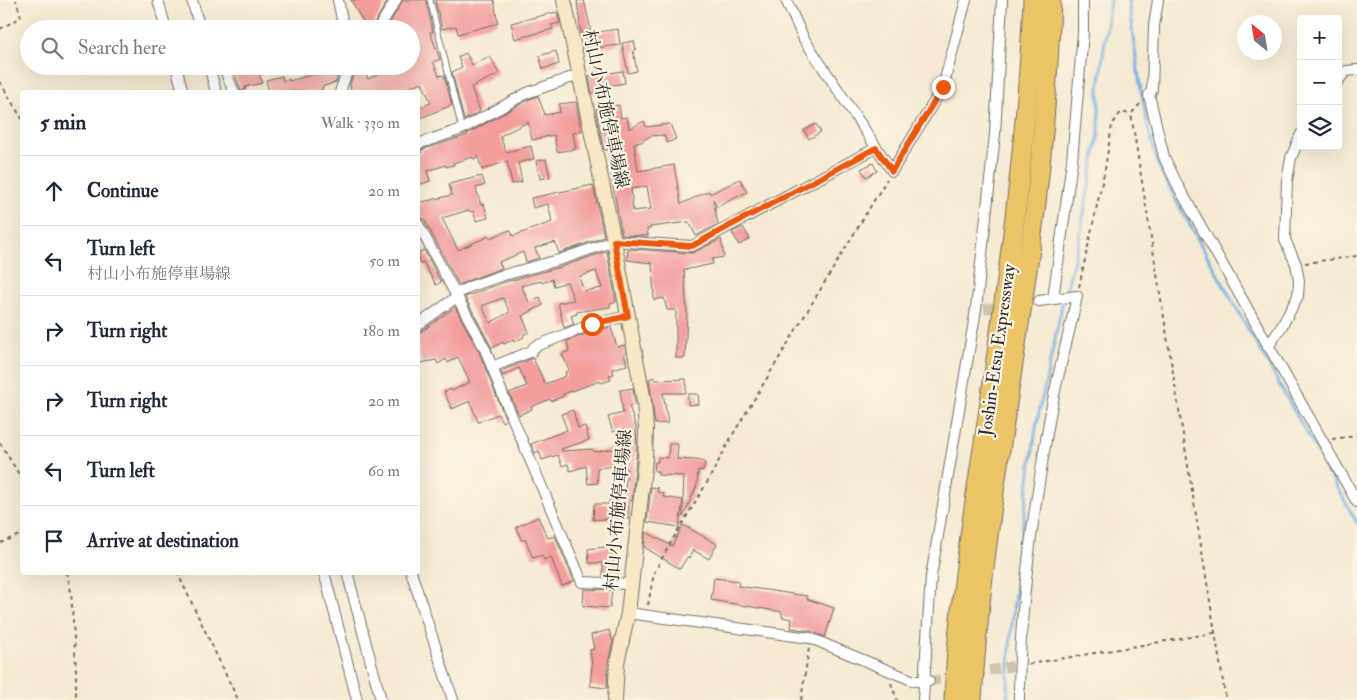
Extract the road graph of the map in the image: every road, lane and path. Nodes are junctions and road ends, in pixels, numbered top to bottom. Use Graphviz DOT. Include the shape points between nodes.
graph roads {
  1 [pos="16,0"];
  2 [pos="158,0"];
  3 [pos="338,0"];
  4 [pos="396,0"];
  5 [pos="430,0"];
  6 [pos="564,0"];
  7 [pos="786,0"];
  8 [pos="966,0"];
  9 [pos="1002,0"];
  10 [pos="1033,0"];
  11 [pos="1051,0"];
  12 [pos="1084,0"];
  13 [pos="1158,0"];
  14 [pos="193,2"];
  15 [pos="164,20"];
  16 [pos="198,20"];
  17 [pos="202,20"];
  18 [pos="342,20"];
  19 [pos="384,20"];
  20 [pos="0,29"];
  21 [pos="1357,70"];
  22 [pos="581,74"];
  23 [pos="178,75"];
  24 [pos="211,75"];
  25 [pos="226,75"];
  26 [pos="345,75"];
  27 [pos="1342,76"];
  28 [pos="0,82"];
  29 [pos="182,90"];
  30 [pos="215,90"];
  31 [pos="233,90"];
  32 [pos="341,90"];
  33 [pos="1136,108"];
  34 [pos="1131,114"];
  35 [pos="20,116"];
  36 [pos="462,129"];
  37 [pos="420,143"];
  38 [pos="1297,144"];
  39 [pos="876,148"];
  40 [pos="892,171"];
  41 [pos="420,228"];
  42 [pos="614,241"];
  43 [pos="1357,256"];
  44 [pos="1296,264"];
  45 [pos="457,295"];
  46 [pos="1077,296"];
  47 [pos="1053,299"];
  48 [pos="1039,301"];
  49 [pos="628,316"];
  50 [pos="420,324"];
  51 [pos="1268,347"];
  52 [pos="492,367"];
  53 [pos="1357,436"];
  54 [pos="1323,440"];
  55 [pos="0,443"];
  56 [pos="20,476"];
  57 [pos="1357,502"];
  58 [pos="20,535"];
  59 [pos="0,543"];
  60 [pos="68,575"];
  61 [pos="178,575"];
  62 [pos="325,575"];
  63 [pos="348,575"];
  64 [pos="412,575"];
  65 [pos="630,584"];
  66 [pos="628,613"];
  67 [pos="646,616"];
  68 [pos="1214,633"];
  69 [pos="810,638"];
  70 [pos="1016,666"];
  71 [pos="883,669"];
  72 [pos="927,681"];
  73 [pos="76,700"];
  74 [pos="238,700"];
  75 [pos="357,700"];
  76 [pos="381,700"];
  77 [pos="453,700"];
  78 [pos="614,700"];
  79 [pos="802,700"];
  80 [pos="897,700"];
  81 [pos="923,700"];
  82 [pos="954,700"];
  83 [pos="972,700"];
  84 [pos="1019,700"];
  85 [pos="1226,700"];
  1 -- 20 [label="path" via="21,18"];
  2 -- 15 [label="street"];
  3 -- 18 [label="street"];
  4 -- 19 [label="street"];
  5 -- 36 [label="lane"];
  6 -- 22 [label="main road, 村山小布施停車場線"];
  7 -- 39 [label="street" via="804,39"];
  8 -- 40 [label="street" via="943,87"];
  9 -- 72 [label="street" via="996,134 980,309 930,577"];
  10 -- 82 [label="highway, Joshin-Etsu Expressway" via="1021,167 967,548 956,647"];
  11 -- 83 [label="highway, Joshin-Etsu Expressway" via="1040,169 985,551"];
  12 -- 47 [label="street" via="1072,161"];
  13 -- 51 [label="street" via="1152,90 1149,95 1164,157"];
  14 -- 16 [label="street"];
  14 -- 17 [label="street"];
  21 -- 27 [label="street" via="1346,71"];
  22 -- 36 [label="street" via="527,93"];
  22 -- 42 [label="main road, 村山小布施停車場線"];
  23 -- 29 [label="street"];
  24 -- 30 [label="street"];
  25 -- 31 [label="street"];
  26 -- 32 [label="street"];
  28 -- 35 [label="path"];
  33 -- 34 [label="path"];
  34 -- 46 [label="path" via="1121,112 1112,125"];
  34 -- 68 [label="path"];
  36 -- 37 [label="street"];
  38 -- 44 [label="street" via="1286,181 1285,240"];
  39 -- 40 [label="street"];
  39 -- 42 [label="street" via="692,246"];
  40 -- 67 [label="path" via="671,542 654,573"];
  41 -- 45 [label="street"];
  42 -- 45 [label="street" via="500,276"];
  42 -- 49 [label="main road, 村山小布施停車場線"];
  43 -- 44 [label="path"];
  44 -- 51 [label="street" via="1298,296"];
  45 -- 50 [label="street"];
  45 -- 52 [label="street"];
  46 -- 47 [label="street"];
  46 -- 70 [label="street" via="1050,415"];
  47 -- 48 [label="street"];
  49 -- 52 [label="street" via="592,324"];
  49 -- 65 [label="main road, 村山小布施停車場線" via="644,401 646,430"];
  51 -- 54 [label="street"];
  52 -- 65 [label="street" via="582,582"];
  53 -- 54 [label="path"];
  54 -- 57 [label="street"];
  55 -- 56 [label="path"];
  58 -- 59 [label="path"];
  60 -- 73 [label="path" via="76,658"];
  61 -- 74 [label="path"];
  62 -- 75 [label="street"];
  63 -- 76 [label="street"];
  64 -- 77 [label="street"];
  65 -- 66 [label="main road, 村山小布施停車場線"];
  66 -- 67 [label="street"];
  66 -- 78 [label="main road, 村山小布施停車場線" via="617,664"];
  67 -- 69 [label="street"];
  68 -- 70 [label="path"];
  68 -- 85 [label="path"];
  69 -- 71 [label="street"];
  69 -- 79 [label="path"];
  70 -- 84 [label="street"];
  71 -- 72 [label="street" via="914,681"];
  71 -- 80 [label="path"];
  72 -- 81 [label="street"];
}
